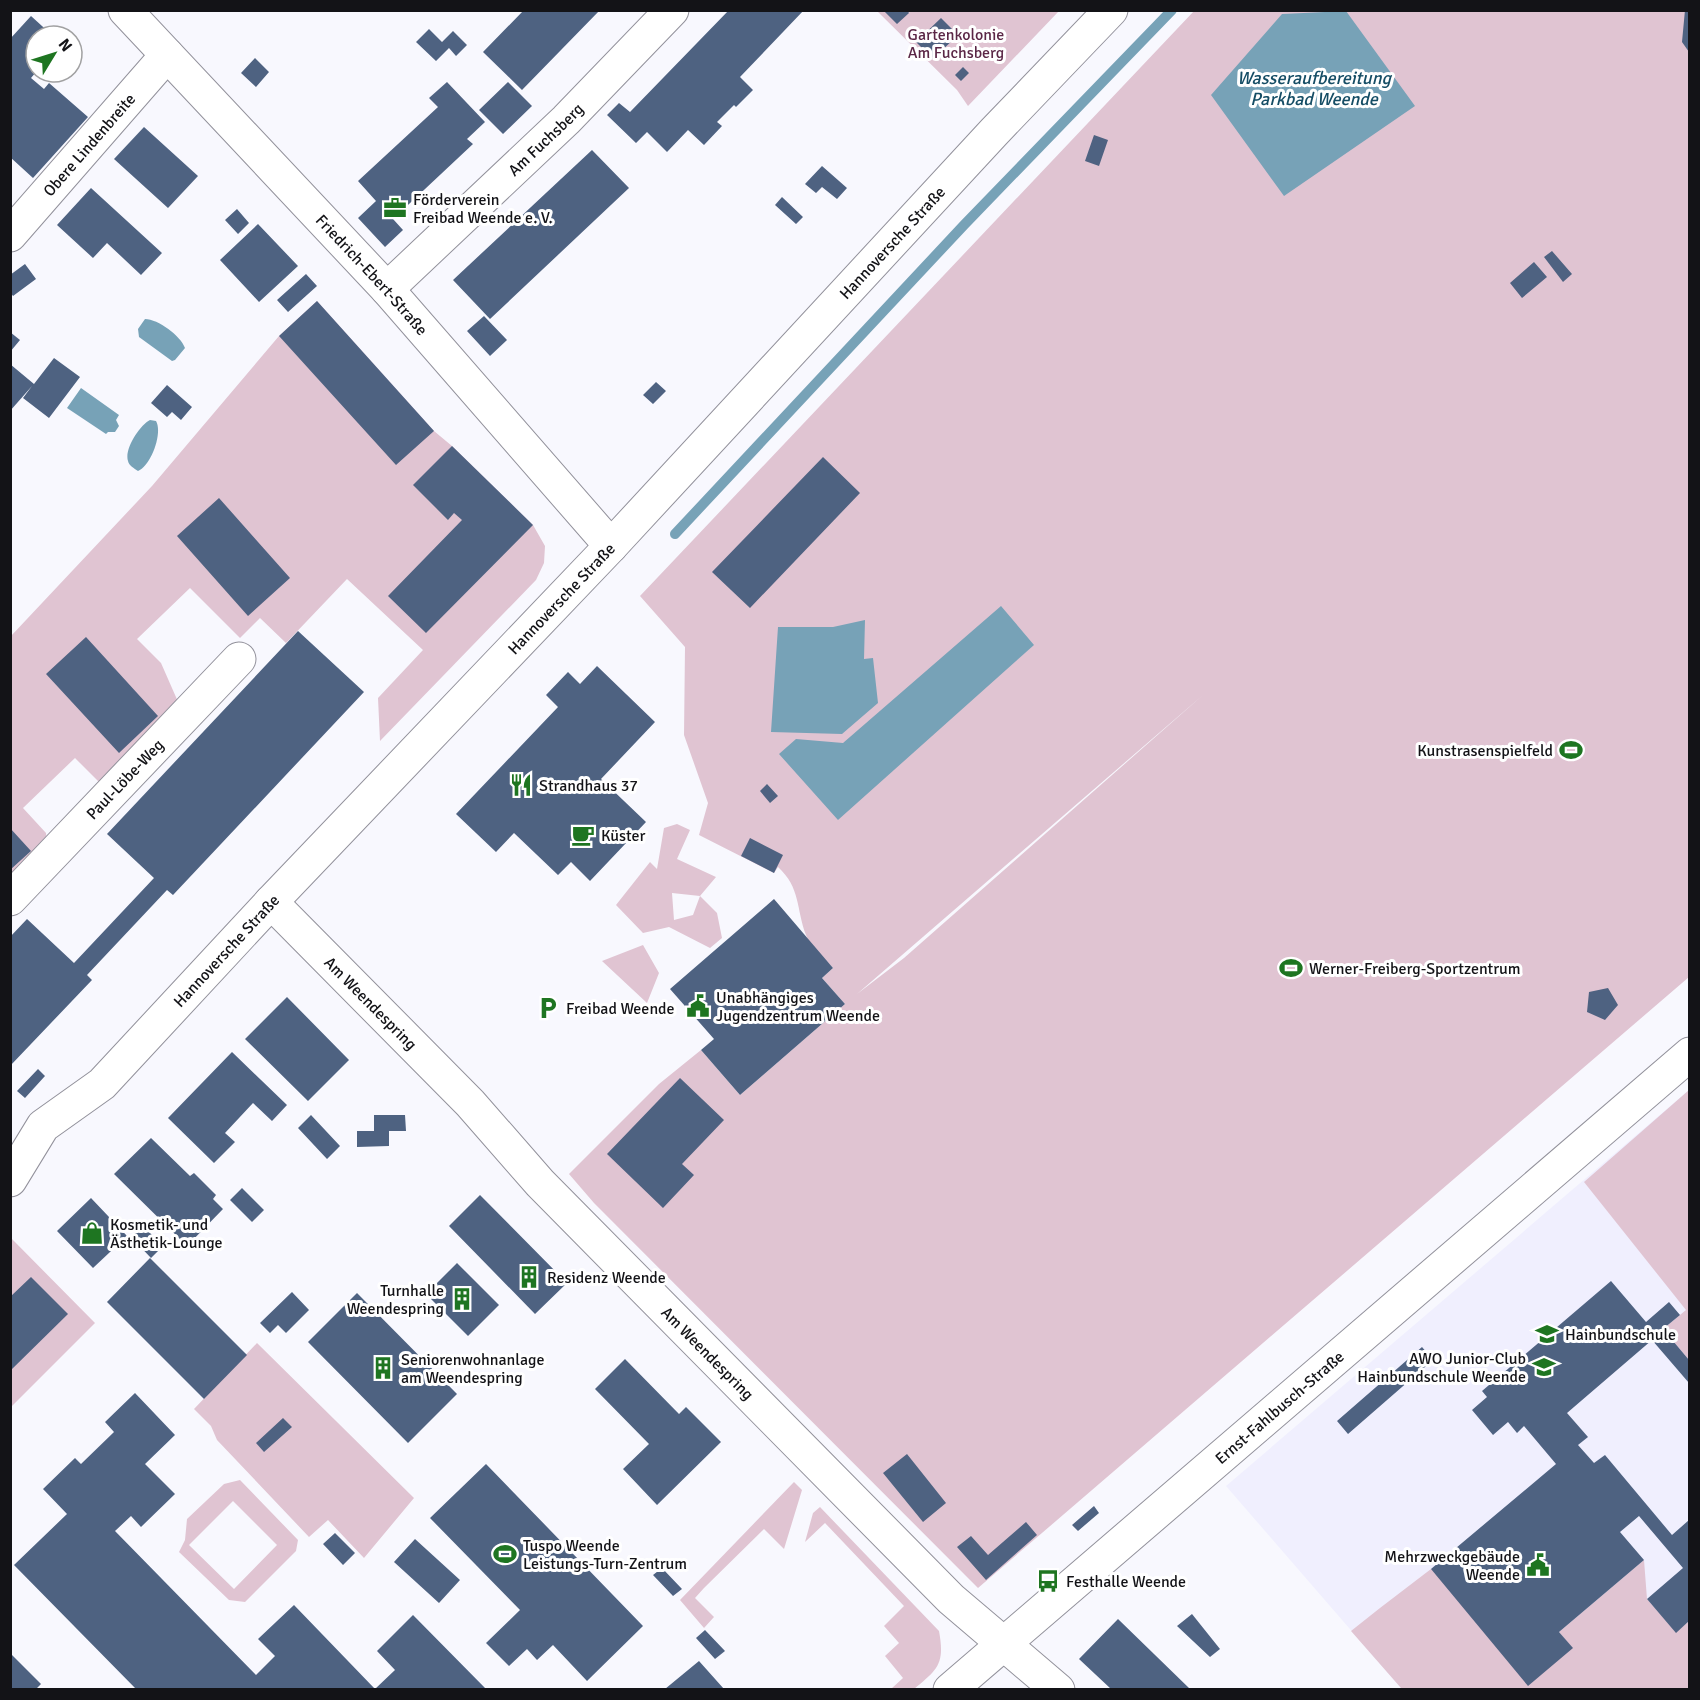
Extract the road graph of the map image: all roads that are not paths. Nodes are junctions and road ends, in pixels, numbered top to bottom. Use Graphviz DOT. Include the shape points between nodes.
graph roads {
  1 [pos="125,10"];
  2 [pos="672,10"];
  3 [pos="1111,10"];
  4 [pos="167,55"];
  5 [pos="10,235"];
  6 [pos="387,289"];
  7 [pos="611,546"];
  8 [pos="239,659"];
  9 [pos="10,899"];
  10 [pos="271,902"];
  11 [pos="1689,1054"];
  12 [pos="10,1180"];
  13 [pos="1003,1642"];
  14 [pos="950,1689"];
  15 [pos="1058,1689"];
  1 -- 4 [label="street, Friedrich-Ebert-Straße"];
  2 -- 6 [label="street, Am Fuchsberg" via="566,120"];
  3 -- 7 [label="street, Hannoversche Straße"];
  4 -- 5 [label="street, Obere Lindenbreite"];
  4 -- 6 [label="street, Friedrich-Ebert-Straße"];
  6 -- 7 [label="street, Friedrich-Ebert-Straße"];
  7 -- 10 [label="street, Hannoversche Straße"];
  8 -- 9 [label="street, Paul-Löbe-Weg"];
  10 -- 12 [label="street, Hannoversche Straße" via="102,1084 43,1126"];
  10 -- 13 [label="street, Am Weendespring" via="470,1103 540,1184 619,1264 951,1599"];
  11 -- 13 [label="street, Ernst-Fahlbusch-Straße"];
  13 -- 14 [label="street, Ernst-Fahlbusch-Straße"];
  13 -- 15 [label="street, Am Weendespring"];
}
